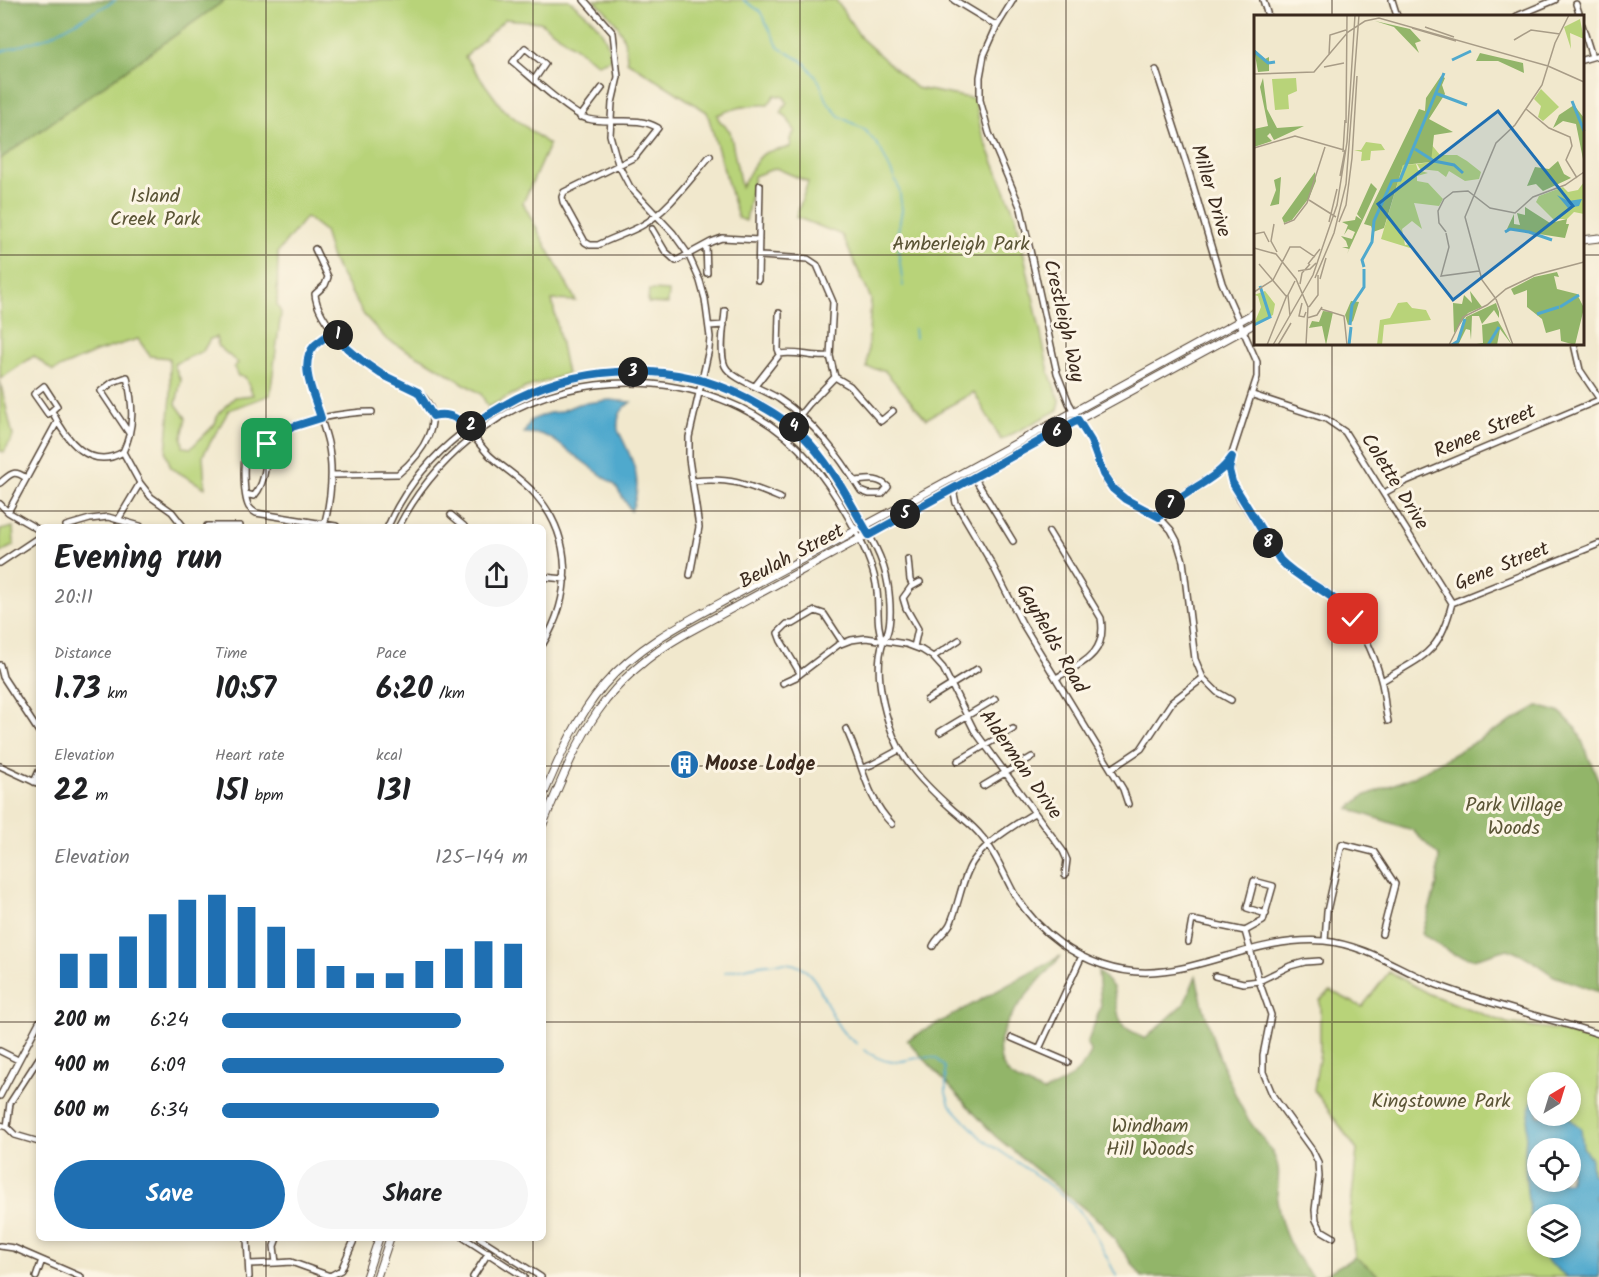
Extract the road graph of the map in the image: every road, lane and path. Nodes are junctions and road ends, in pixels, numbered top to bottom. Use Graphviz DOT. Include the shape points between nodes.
graph roads {
  1 [pos="584,0"];
  2 [pos="954,0"];
  3 [pos="1012,0"];
  4 [pos="1263,0"];
  5 [pos="1392,0"];
  6 [pos="1555,0"];
  7 [pos="1576,4"];
  8 [pos="1268,15"];
  9 [pos="1397,15"];
  10 [pos="1519,15"];
  11 [pos="1580,15"];
  12 [pos="997,26"];
  13 [pos="1584,31"];
  14 [pos="1599,55"];
  15 [pos="1592,57"];
  16 [pos="1584,59"];
  17 [pos="1156,70"];
  18 [pos="534,80"];
  19 [pos="602,88"];
  20 [pos="580,117"];
  21 [pos="610,121"];
  22 [pos="710,156"];
  23 [pos="618,164"];
  24 [pos="760,186"];
  25 [pos="656,215"];
  26 [pos="652,229"];
  27 [pos="1599,238"];
  28 [pos="759,240"];
  29 [pos="1584,240"];
  30 [pos="706,245"];
  31 [pos="315,249"];
  32 [pos="688,254"];
  33 [pos="760,256"];
  34 [pos="706,273"];
  35 [pos="758,280"];
  36 [pos="725,311"];
  37 [pos="779,313"];
  38 [pos="1254,313"];
  39 [pos="1239,321"];
  40 [pos="1254,324"];
  41 [pos="724,325"];
  42 [pos="709,326"];
  43 [pos="1244,330"];
  44 [pos="334,331"];
  45 [pos="1574,345"];
  46 [pos="780,354"];
  47 [pos="831,356"];
  48 [pos="835,377"];
  49 [pos="702,380"];
  50 [pos="755,386"];
  51 [pos="700,391"];
  52 [pos="1253,394"];
  53 [pos="1599,399"];
  54 [pos="52,411"];
  55 [pos="893,411"];
  56 [pos="1073,411"];
  57 [pos="372,412"];
  58 [pos="800,414"];
  59 [pos="433,416"];
  60 [pos="321,418"];
  61 [pos="1078,420"];
  62 [pos="57,422"];
  63 [pos="792,425"];
  64 [pos="467,429"];
  65 [pos="129,433"];
  66 [pos="266,435"];
  67 [pos="473,437"];
  68 [pos="123,452"];
  69 [pos="1232,457"];
  70 [pos="332,475"];
  71 [pos="974,477"];
  72 [pos="26,478"];
  73 [pos="693,481"];
  74 [pos="855,481"];
  75 [pos="0,483"];
  76 [pos="140,483"];
  77 [pos="956,487"];
  78 [pos="1384,493"];
  79 [pos="246,494"];
  80 [pos="780,498"];
  81 [pos="0,504"];
  82 [pos="8,512"];
  83 [pos="451,515"];
  84 [pos="1159,517"];
  85 [pos="118,520"];
  86 [pos="73,524"];
  87 [pos="133,524"];
  88 [pos="181,524"];
  89 [pos="319,524"];
  90 [pos="325,524"];
  91 [pos="389,524"];
  92 [pos="400,524"];
  93 [pos="462,524"];
  94 [pos="864,526"];
  95 [pos="36,528"];
  96 [pos="854,530"];
  97 [pos="1049,532"];
  98 [pos="869,535"];
  99 [pos="36,539"];
  100 [pos="859,540"];
  101 [pos="1013,542"];
  102 [pos="1599,544"];
  103 [pos="908,559"];
  104 [pos="0,562"];
  105 [pos="690,575"];
  106 [pos="546,577"];
  107 [pos="565,579"];
  108 [pos="920,582"];
  109 [pos="913,586"];
  110 [pos="1452,603"];
  111 [pos="546,638"];
  112 [pos="959,640"];
  113 [pos="883,642"];
  114 [pos="843,643"];
  115 [pos="914,647"];
  116 [pos="933,657"];
  117 [pos="0,665"];
  118 [pos="977,669"];
  119 [pos="800,673"];
  120 [pos="1056,678"];
  121 [pos="1203,678"];
  122 [pos="1382,681"];
  123 [pos="783,683"];
  124 [pos="952,685"];
  125 [pos="995,699"];
  126 [pos="927,700"];
  127 [pos="1231,700"];
  128 [pos="966,716"];
  129 [pos="1388,720"];
  130 [pos="36,727"];
  131 [pos="846,729"];
  132 [pos="1013,729"];
  133 [pos="940,732"];
  134 [pos="984,745"];
  135 [pos="899,750"];
  136 [pos="1032,757"];
  137 [pos="957,761"];
  138 [pos="0,766"];
  139 [pos="862,768"];
  140 [pos="1112,768"];
  141 [pos="1006,772"];
  142 [pos="36,783"];
  143 [pos="983,786"];
  144 [pos="546,789"];
  145 [pos="1128,804"];
  146 [pos="1034,813"];
  147 [pos="546,817"];
  148 [pos="892,824"];
  149 [pos="988,846"];
  150 [pos="1065,875"];
  151 [pos="1266,914"];
  152 [pos="1245,931"];
  153 [pos="1382,934"];
  154 [pos="1325,941"];
  155 [pos="1188,942"];
  156 [pos="933,946"];
  157 [pos="1250,951"];
  158 [pos="1082,956"];
  159 [pos="1319,961"];
  160 [pos="1215,976"];
  161 [pos="1258,981"];
  162 [pos="36,1027"];
  163 [pos="1599,1034"];
  164 [pos="1012,1038"];
  165 [pos="1039,1049"];
  166 [pos="0,1051"];
  167 [pos="18,1060"];
  168 [pos="1068,1062"];
  169 [pos="36,1063"];
  170 [pos="0,1096"];
  171 [pos="0,1125"];
  172 [pos="7,1127"];
  173 [pos="36,1141"];
  174 [pos="1333,1237"];
  175 [pos="248,1241"];
  176 [pos="276,1241"];
  177 [pos="354,1241"];
  178 [pos="378,1241"];
  179 [pos="389,1241"];
  180 [pos="469,1241"];
  181 [pos="485,1241"];
  182 [pos="0,1246"];
  183 [pos="493,1246"];
  184 [pos="488,1253"];
  185 [pos="42,1260"];
  186 [pos="276,1263"];
  187 [pos="249,1264"];
  188 [pos="72,1275"];
  189 [pos="36,1277"];
  190 [pos="81,1277"];
  191 [pos="249,1277"];
  192 [pos="366,1277"];
  193 [pos="377,1277"];
  194 [pos="473,1277"];
  195 [pos="524,1277"];
  196 [pos="541,1277"];
  1 -- 21 [label="street" via="613,33 618,77"];
  2 -- 12 [label="street"];
  3 -- 12 [label="street, Crestleigh Way"];
  4 -- 8 [label="street"];
  5 -- 9 [label="street"];
  6 -- 10 [label="street"];
  7 -- 11 [label="street"];
  12 -- 56 [label="street, Crestleigh Way" via="982,66 982,111 1021,209 1057,373"];
  13 -- 15 [label="street"];
  14 -- 15 [label="street"];
  15 -- 16 [label="street"];
  17 -- 39 [label="street, Miller Drive" via="1222,283"];
  18 -- 18 [label="street" via="545,64 525,48 513,62"];
  18 -- 20 [label="street"];
  19 -- 20 [label="street"];
  20 -- 21 [label="street"];
  21 -- 23 [label="street"];
  21 -- 23 [label="street" via="649,122 658,128 635,157"];
  22 -- 25 [label="street"];
  23 -- 25 [label="street" via="630,188"];
  23 -- 25 [label="street" via="564,192 563,202 585,242 598,244 642,226"];
  24 -- 28 [label="street"];
  25 -- 32 [label="street"];
  26 -- 32 [label="street" via="671,259 676,261"];
  27 -- 29 [label="main road"];
  28 -- 30 [label="street" via="728,238"];
  28 -- 33 [label="street"];
  30 -- 32 [label="street"];
  30 -- 34 [label="street"];
  31 -- 44 [label="street" via="328,277 315,294 316,302"];
  32 -- 42 [label="street" via="701,285"];
  33 -- 35 [label="street"];
  33 -- 47 [label="street" via="808,259 817,265 833,302"];
  36 -- 41 [label="street"];
  37 -- 46 [label="street"];
  38 -- 39 [label="main road, Beulah Street"];
  39 -- 43 [label="street, Miller Drive"];
  39 -- 56 [label="main road, Beulah Street"];
  40 -- 43 [label="main road, Beulah Street"];
  41 -- 42 [label="street"];
  41 -- 50 [label="street" via="726,369"];
  42 -- 49 [label="street"];
  43 -- 52 [label="street, Miller Drive" via="1257,362"];
  43 -- 61 [label="main road, Beulah Street"];
  44 -- 59 [label="street" via="362,361 418,392"];
  44 -- 60 [label="street" via="315,345 308,357 309,377"];
  45 -- 53 [label="street" via="1580,370"];
  46 -- 47 [label="street"];
  46 -- 50 [label="street"];
  47 -- 48 [label="street"];
  48 -- 55 [label="street" via="850,386 881,421"];
  48 -- 58 [label="street"];
  49 -- 51 [label="street"];
  49 -- 63 [label="street" via="766,408"];
  49 -- 64 [label="street" via="641,372 580,377 520,397"];
  50 -- 58 [label="street"];
  51 -- 67 [label="street" via="640,383 578,388 518,409"];
  51 -- 73 [label="street" via="689,437"];
  51 -- 96 [label="street" via="744,408 789,438 812,463"];
  52 -- 69 [label="street, Miller Drive"];
  52 -- 78 [label="street, Colette Drive" via="1339,426"];
  53 -- 78 [label="street, Renee Street"];
  54 -- 54 [label="street" via="57,406 44,386 34,394 48,414"];
  54 -- 62 [label="street"];
  56 -- 61 [label="street, Crestleigh Way"];
  56 -- 94 [label="main road, Beulah Street"];
  57 -- 60 [label="street" via="346,412"];
  58 -- 63 [label="street"];
  58 -- 74 [label="street" via="828,443"];
  59 -- 64 [label="street" via="452,415"];
  59 -- 70 [label="street" via="430,435 398,474"];
  60 -- 66 [label="street"];
  60 -- 70 [label="street"];
  61 -- 71 [label="main road, Beulah Street"];
  61 -- 84 [label="street, Crestleigh Way" via="1113,489"];
  62 -- 68 [label="street" via="85,454 110,457"];
  62 -- 72 [label="street"];
  63 -- 94 [label="street" via="828,465"];
  64 -- 67 [label="street"];
  64 -- 91 [label="street" via="419,474"];
  65 -- 65 [label="street" via="133,402 127,377 101,391"];
  65 -- 68 [label="street"];
  66 -- 79 [label="street" via="255,439 247,449"];
  66 -- 79 [label="street" via="259,491 254,496"];
  67 -- 92 [label="street" via="427,482"];
  67 -- 107 [label="street" via="544,505 558,531"];
  68 -- 76 [label="street"];
  69 -- 84 [label="street" via="1220,471 1176,499"];
  69 -- 122 [label="street, Miller Drive" via="1232,482 1270,547 1289,568 1342,604 1369,646"];
  70 -- 90 [label="street"];
  71 -- 77 [label="main road, Beulah Street"];
  71 -- 101 [label="street"];
  72 -- 75 [label="street" via="18,472"];
  72 -- 82 [label="street"];
  73 -- 80 [label="street" via="732,480"];
  73 -- 105 [label="street" via="699,527"];
  74 -- 74 [label="street" via="882,481 888,487 882,494 869,494 861,491"];
  76 -- 85 [label="street"];
  76 -- 88 [label="street"];
  77 -- 98 [label="main road, Beulah Street"];
  77 -- 120 [label="street, Gayfields Road" via="956,503"];
  78 -- 110 [label="street, Colette Drive"];
  79 -- 89 [label="street" via="250,509 256,513"];
  81 -- 82 [label="street"];
  82 -- 95 [label="street"];
  83 -- 93 [label="street"];
  84 -- 121 [label="street" via="1171,530 1181,552 1193,653"];
  85 -- 86 [label="street" via="98,517"];
  85 -- 87 [label="street"];
  94 -- 96 [label="main road, Beulah Street"];
  94 -- 98 [label="street"];
  96 -- 100 [label="street"];
  96 -- 144 [label="main road, Beulah Street" via="667,632 635,655 605,684 580,717"];
  97 -- 120 [label="street" via="1101,618 1102,627 1100,645 1093,654"];
  98 -- 100 [label="main road, Beulah Street"];
  98 -- 113 [label="street" via="888,583 889,622"];
  99 -- 104 [label="street"];
  100 -- 113 [label="street" via="875,576"];
  100 -- 147 [label="main road, Beulah Street" via="685,634 640,664 588,724"];
  102 -- 110 [label="street, Gene Street"];
  103 -- 109 [label="street"];
  106 -- 107 [label="street"];
  107 -- 111 [label="street" via="558,616"];
  108 -- 109 [label="street"];
  109 -- 115 [label="street" via="903,598 918,629"];
  110 -- 122 [label="street, Gene Street" via="1444,630 1431,649"];
  112 -- 116 [label="street"];
  113 -- 114 [label="street, Alderman Drive" via="851,639"];
  113 -- 115 [label="street, Alderman Drive"];
  113 -- 135 [label="street" via="882,697"];
  114 -- 119 [label="street"];
  114 -- 119 [label="street" via="824,614 815,610 781,628 781,641"];
  115 -- 116 [label="street, Alderman Drive"];
  116 -- 124 [label="street, Alderman Drive"];
  117 -- 130 [label="street" via="3,677"];
  118 -- 124 [label="street"];
  119 -- 123 [label="street"];
  120 -- 140 [label="street, Gayfields Road"];
  121 -- 127 [label="street"];
  121 -- 140 [label="street" via="1172,702 1141,749"];
  122 -- 129 [label="street, Miller Drive"];
  124 -- 126 [label="street"];
  124 -- 128 [label="street, Alderman Drive"];
  125 -- 128 [label="street"];
  128 -- 133 [label="street"];
  128 -- 134 [label="street, Alderman Drive"];
  131 -- 139 [label="street"];
  132 -- 134 [label="street"];
  134 -- 137 [label="street"];
  134 -- 141 [label="street, Alderman Drive"];
  135 -- 139 [label="street"];
  135 -- 149 [label="street" via="922,781 971,825"];
  136 -- 141 [label="street"];
  138 -- 142 [label="street"];
  139 -- 148 [label="street" via="870,793"];
  140 -- 145 [label="street, Gayfields Road"];
  141 -- 143 [label="street"];
  141 -- 146 [label="street, Alderman Drive"];
  146 -- 149 [label="street"];
  146 -- 150 [label="street, Alderman Drive" via="1066,856"];
  149 -- 156 [label="street" via="969,867 950,923"];
  149 -- 158 [label="street" via="1035,922"];
  151 -- 151 [label="street" via="1273,886 1254,881 1247,908"];
  151 -- 152 [label="street" via="1263,921"];
  152 -- 155 [label="street" via="1192,920"];
  152 -- 157 [label="street"];
  153 -- 154 [label="street" via="1395,884 1374,852 1342,844 1326,912"];
  154 -- 157 [label="street" via="1298,941"];
  154 -- 163 [label="street" via="1353,946 1451,990"];
  157 -- 158 [label="street" via="1191,967 1150,972 1119,969"];
  157 -- 161 [label="street"];
  158 -- 165 [label="street"];
  159 -- 161 [label="street" via="1290,966"];
  160 -- 161 [label="street" via="1243,983"];
  161 -- 174 [label="street" via="1271,1015 1263,1072 1273,1096 1318,1162 1316,1220 1321,1230"];
  162 -- 167 [label="street"];
  164 -- 165 [label="street"];
  165 -- 168 [label="street"];
  166 -- 167 [label="street"];
  167 -- 170 [label="street"];
  169 -- 172 [label="street" via="10,1103"];
  171 -- 172 [label="street"];
  172 -- 173 [label="street" via="15,1135"];
  175 -- 187 [label="street"];
  176 -- 186 [label="street"];
  177 -- 186 [label="street" via="341,1270 330,1276 291,1262"];
  178 -- 192 [label="main road"];
  179 -- 193 [label="main road"];
  180 -- 184 [label="street"];
  181 -- 183 [label="street"];
  182 -- 185 [label="street"];
  183 -- 184 [label="street"];
  183 -- 196 [label="street"];
  184 -- 194 [label="street"];
  184 -- 195 [label="street"];
  185 -- 188 [label="street"];
  185 -- 189 [label="street"];
  186 -- 187 [label="street"];
  187 -- 191 [label="street"];
  188 -- 190 [label="street"];
}
